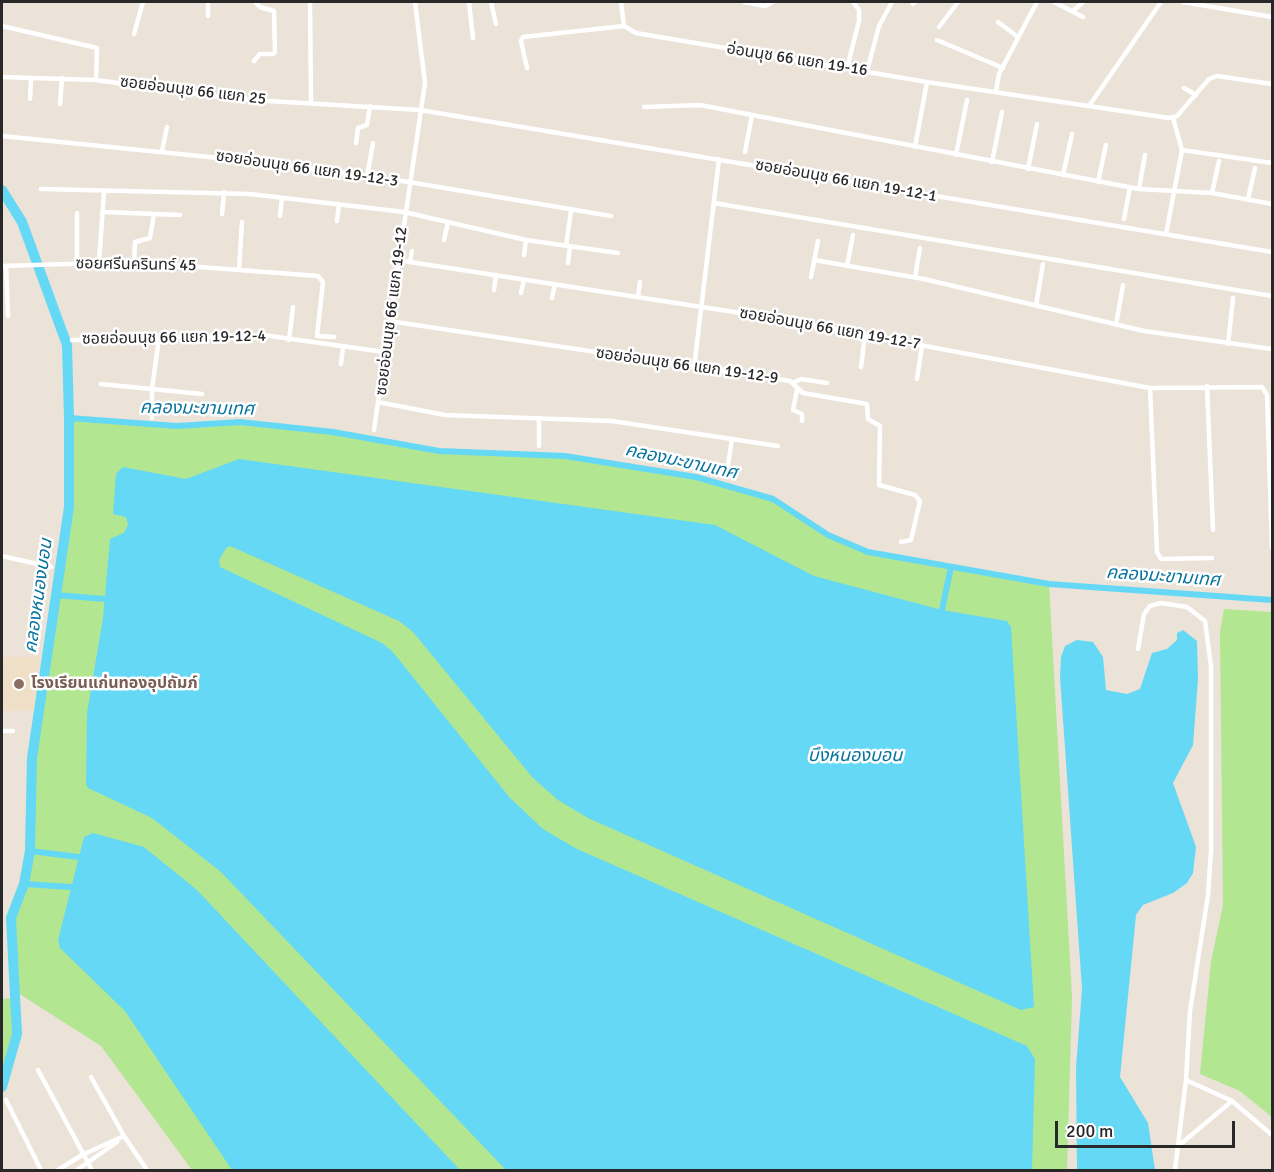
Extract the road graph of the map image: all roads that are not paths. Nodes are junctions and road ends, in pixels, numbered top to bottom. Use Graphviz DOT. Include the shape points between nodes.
graph roads {
  1 [pos="143,2"];
  2 [pos="208,2"];
  3 [pos="255,2"];
  4 [pos="310,2"];
  5 [pos="415,2"];
  6 [pos="469,2"];
  7 [pos="491,2"];
  8 [pos="621,2"];
  9 [pos="744,2"];
  10 [pos="773,2"];
  11 [pos="853,2"];
  12 [pos="892,2"];
  13 [pos="958,2"];
  14 [pos="1037,2"];
  15 [pos="1054,2"];
  16 [pos="1083,2"];
  17 [pos="1161,2"];
  18 [pos="1184,2"];
  19 [pos="1073,11"];
  20 [pos="208,16"];
  21 [pos="1083,17"];
  22 [pos="1272,17"];
  23 [pos="998,22"];
  24 [pos="496,24"];
  25 [pos="2,26"];
  26 [pos="624,26"];
  27 [pos="939,27"];
  28 [pos="134,34"];
  29 [pos="1018,37"];
  30 [pos="473,38"];
  31 [pos="937,40"];
  32 [pos="254,61"];
  33 [pos="527,68"];
  34 [pos="847,68"];
  35 [pos="1003,68"];
  36 [pos="867,71"];
  37 [pos="2,77"];
  38 [pos="31,78"];
  39 [pos="62,78"];
  40 [pos="96,80"];
  41 [pos="927,82"];
  42 [pos="1272,84"];
  43 [pos="1184,88"];
  44 [pos="996,91"];
  45 [pos="1196,95"];
  46 [pos="30,99"];
  47 [pos="967,100"];
  48 [pos="311,102"];
  49 [pos="60,104"];
  50 [pos="370,106"];
  51 [pos="1089,106"];
  52 [pos="644,107"];
  53 [pos="420,110"];
  54 [pos="1002,112"];
  55 [pos="752,116"];
  56 [pos="1173,118"];
  57 [pos="1037,124"];
  58 [pos="167,128"];
  59 [pos="1072,134"];
  60 [pos="2,136"];
  61 [pos="356,143"];
  62 [pos="373,143"];
  63 [pos="1106,145"];
  64 [pos="915,147"];
  65 [pos="1182,150"];
  66 [pos="162,151"];
  67 [pos="745,152"];
  68 [pos="956,155"];
  69 [pos="1145,155"];
  70 [pos="719,159"];
  71 [pos="1220,161"];
  72 [pos="992,162"];
  73 [pos="1272,163"];
  74 [pos="1255,168"];
  75 [pos="1028,169"];
  76 [pos="1063,175"];
  77 [pos="367,177"];
  78 [pos="1098,182"];
  79 [pos="409,183"];
  80 [pos="1130,187"];
  81 [pos="41,189"];
  82 [pos="1139,189"];
  83 [pos="104,191"];
  84 [pos="1175,191"];
  85 [pos="224,192"];
  86 [pos="1212,193"];
  87 [pos="282,198"];
  88 [pos="1248,199"];
  89 [pos="714,203"];
  90 [pos="339,204"];
  91 [pos="1272,204"];
  92 [pos="570,211"];
  93 [pos="103,212"];
  94 [pos="404,212"];
  95 [pos="77,213"];
  96 [pos="154,214"];
  97 [pos="222,214"];
  98 [pos="180,215"];
  99 [pos="280,216"];
  100 [pos="611,216"];
  101 [pos="1124,219"];
  102 [pos="337,221"];
  103 [pos="242,222"];
  104 [pos="448,222"];
  105 [pos="1166,234"];
  106 [pos="853,235"];
  107 [pos="444,240"];
  108 [pos="526,240"];
  109 [pos="818,241"];
  110 [pos="568,246"];
  111 [pos="920,248"];
  112 [pos="412,251"];
  113 [pos="1272,252"];
  114 [pos="618,253"];
  115 [pos="524,255"];
  116 [pos="397,260"];
  117 [pos="814,260"];
  118 [pos="99,262"];
  119 [pos="134,262"];
  120 [pos="410,262"];
  121 [pos="77,263"];
  122 [pos="568,263"];
  123 [pos="1043,264"];
  124 [pos="4,266"];
  125 [pos="847,266"];
  126 [pos="238,269"];
  127 [pos="496,275"];
  128 [pos="915,277"];
  129 [pos="811,278"];
  130 [pos="524,280"];
  131 [pos="640,282"];
  132 [pos="555,284"];
  133 [pos="1123,285"];
  134 [pos="494,290"];
  135 [pos="521,293"];
  136 [pos="1272,296"];
  137 [pos="638,297"];
  138 [pos="552,298"];
  139 [pos="1233,298"];
  140 [pos="701,306"];
  141 [pos="1036,306"];
  142 [pos="293,307"];
  143 [pos="8,316"];
  144 [pos="389,321"];
  145 [pos="1116,325"];
  146 [pos="864,335"];
  147 [pos="334,337"];
  148 [pos="159,338"];
  149 [pos="72,340"];
  150 [pos="289,340"];
  151 [pos="1228,344"];
  152 [pos="922,346"];
  153 [pos="344,347"];
  154 [pos="1272,349"];
  155 [pos="384,352"];
  156 [pos="341,364"];
  157 [pos="861,367"];
  158 [pos="694,368"];
  159 [pos="916,379"];
  160 [pos="793,382"];
  161 [pos="827,383"];
  162 [pos="101,384"];
  163 [pos="1207,386"];
  164 [pos="1150,388"];
  165 [pos="152,389"];
  166 [pos="798,390"];
  167 [pos="202,394"];
  168 [pos="378,402"];
  169 [pos="152,418"];
  170 [pos="539,418"];
  171 [pos="802,421"];
  172 [pos="374,430"];
  173 [pos="732,439"];
  174 [pos="539,446"];
  175 [pos="778,446"];
  176 [pos="728,465"];
  177 [pos="1272,484"];
  178 [pos="1213,530"];
  179 [pos="901,542"];
  180 [pos="1272,548"];
  181 [pos="2,556"];
  182 [pos="1212,558"];
  183 [pos="51,567"];
  184 [pos="1138,649"];
  185 [pos="2,731"];
  186 [pos="14,731"];
  187 [pos="38,1070"];
  188 [pos="91,1077"];
  189 [pos="1186,1080"];
  190 [pos="6,1100"];
  191 [pos="1232,1101"];
  192 [pos="1272,1135"];
  193 [pos="124,1137"];
  194 [pos="1177,1147"];
  195 [pos="82,1155"];
  196 [pos="88,1164"];
  197 [pos="41,1170"];
  198 [pos="58,1170"];
  199 [pos="76,1170"];
  200 [pos="93,1170"];
  201 [pos="147,1170"];
  202 [pos="1175,1170"];
  1 -- 28 [label="street"];
  2 -- 20 [label="street"];
  3 -- 32 [label="street" via="260,8 274,11 275,52 260,54"];
  4 -- 48 [label="street"];
  5 -- 53 [label="street, ซอยอ่อนนุช 66 แยก 19-12" via="424,75"];
  6 -- 30 [label="street"];
  7 -- 24 [label="street"];
  8 -- 26 [label="street"];
  9 -- 10 [label="street" via="765,6"];
  11 -- 34 [label="street" via="859,10 859,21"];
  12 -- 36 [label="street" via="879,26"];
  13 -- 27 [label="street"];
  14 -- 29 [label="street"];
  15 -- 19 [label="street"];
  16 -- 19 [label="street"];
  17 -- 51 [label="street"];
  18 -- 22 [label="street"];
  19 -- 21 [label="street"];
  23 -- 29 [label="street"];
  25 -- 40 [label="street, ซอยอ่อนนุช 66 แยก 25" via="97,48"];
  26 -- 33 [label="street" via="523,37"];
  26 -- 34 [label="street, อ่อนนุช 66 แยก 19-16" via="636,33"];
  29 -- 35 [label="street"];
  31 -- 35 [label="street"];
  34 -- 36 [label="street, อ่อนนุช 66 แยก 19-16"];
  35 -- 44 [label="street"];
  36 -- 41 [label="street, อ่อนนุช 66 แยก 19-16"];
  37 -- 38 [label="street"];
  38 -- 39 [label="street"];
  38 -- 46 [label="street"];
  39 -- 40 [label="street"];
  39 -- 49 [label="street"];
  40 -- 48 [label="street, ซอยอ่อนนุช 66 แยก 25" via="235,99"];
  41 -- 44 [label="street, อ่อนนุช 66 แยก 19-16"];
  41 -- 64 [label="street"];
  42 -- 45 [label="street" via="1217,76 1209,79"];
  43 -- 45 [label="street"];
  44 -- 51 [label="street, อ่อนนุช 66 แยก 19-16"];
  45 -- 56 [label="street"];
  47 -- 68 [label="street"];
  48 -- 50 [label="street, ซอยอ่อนนุช 66 แยก 25"];
  50 -- 53 [label="street, ซอยอ่อนนุช 66 แยก 25"];
  50 -- 61 [label="street" via="367,125 358,128"];
  51 -- 56 [label="street, อ่อนนุช 66 แยก 19-16"];
  52 -- 55 [label="street" via="690,104"];
  53 -- 70 [label="street, ซอยอ่อนนุช 66 แยก 19-12-1"];
  53 -- 79 [label="street, ซอยอ่อนนุช 66 แยก 19-12"];
  54 -- 72 [label="street"];
  55 -- 64 [label="street"];
  55 -- 67 [label="street"];
  56 -- 65 [label="street"];
  57 -- 75 [label="street"];
  58 -- 66 [label="street"];
  59 -- 76 [label="street"];
  60 -- 66 [label="street, ซอยอ่อนนุช 66 แยก 19-12-3"];
  62 -- 77 [label="street"];
  63 -- 78 [label="street"];
  64 -- 68 [label="street"];
  65 -- 73 [label="street"];
  65 -- 84 [label="street"];
  66 -- 77 [label="street, ซอยอ่อนนุช 66 แยก 19-12-3"];
  68 -- 72 [label="street"];
  69 -- 82 [label="street"];
  70 -- 89 [label="street"];
  70 -- 105 [label="street, ซอยอ่อนนุช 66 แยก 19-12-1"];
  71 -- 86 [label="street"];
  72 -- 75 [label="street"];
  74 -- 88 [label="street"];
  75 -- 76 [label="street"];
  76 -- 78 [label="street"];
  77 -- 79 [label="street, ซอยอ่อนนุช 66 แยก 19-12-3"];
  78 -- 80 [label="street"];
  79 -- 92 [label="street, ซอยอ่อนนุช 66 แยก 19-12-3"];
  79 -- 94 [label="street, ซอยอ่อนนุช 66 แยก 19-12"];
  80 -- 82 [label="street"];
  80 -- 101 [label="street"];
  81 -- 83 [label="street"];
  82 -- 84 [label="street"];
  83 -- 85 [label="street"];
  83 -- 93 [label="street"];
  84 -- 86 [label="street"];
  84 -- 105 [label="street"];
  85 -- 87 [label="street"];
  85 -- 97 [label="street"];
  86 -- 88 [label="street"];
  87 -- 90 [label="street"];
  87 -- 99 [label="street"];
  88 -- 91 [label="street"];
  89 -- 136 [label="street"];
  89 -- 140 [label="street"];
  90 -- 94 [label="street"];
  90 -- 102 [label="street"];
  92 -- 100 [label="street, ซอยอ่อนนุช 66 แยก 19-12-3"];
  92 -- 110 [label="street"];
  93 -- 96 [label="street"];
  93 -- 118 [label="street"];
  94 -- 104 [label="street"];
  94 -- 116 [label="street, ซอยอ่อนนุช 66 แยก 19-12"];
  95 -- 121 [label="street"];
  96 -- 98 [label="street"];
  96 -- 119 [label="street" via="150,238 135,242"];
  103 -- 126 [label="street"];
  104 -- 107 [label="street"];
  104 -- 108 [label="street"];
  105 -- 113 [label="street, ซอยอ่อนนุช 66 แยก 19-12-1"];
  106 -- 125 [label="street"];
  108 -- 110 [label="street"];
  108 -- 115 [label="street"];
  109 -- 117 [label="street"];
  110 -- 114 [label="street"];
  110 -- 122 [label="street"];
  111 -- 128 [label="street"];
  112 -- 120 [label="street"];
  116 -- 120 [label="street, ซอยอ่อนนุช 66 แยก 19-12-7"];
  116 -- 144 [label="street, ซอยอ่อนนุช 66 แยก 19-12"];
  117 -- 125 [label="street"];
  117 -- 129 [label="street"];
  118 -- 119 [label="street, ซอยศรีนครินทร์ 45"];
  118 -- 121 [label="street, ซอยศรีนครินทร์ 45"];
  119 -- 126 [label="street, ซอยศรีนครินทร์ 45"];
  120 -- 127 [label="street, ซอยอ่อนนุช 66 แยก 19-12-7"];
  121 -- 124 [label="street, ซอยศรีนครินทร์ 45"];
  123 -- 141 [label="street"];
  124 -- 143 [label="street"];
  125 -- 128 [label="street"];
  126 -- 147 [label="street, ซอยศรีนครินทร์ 45" via="318,276 323,282 317,336"];
  127 -- 130 [label="street, ซอยอ่อนนุช 66 แยก 19-12-7"];
  127 -- 134 [label="street"];
  128 -- 141 [label="street"];
  130 -- 132 [label="street, ซอยอ่อนนุช 66 แยก 19-12-7"];
  130 -- 135 [label="street"];
  131 -- 137 [label="street"];
  132 -- 137 [label="street, ซอยอ่อนนุช 66 แยก 19-12-7"];
  132 -- 138 [label="street"];
  133 -- 145 [label="street"];
  137 -- 140 [label="street, ซอยอ่อนนุช 66 แยก 19-12-7"];
  139 -- 151 [label="street"];
  140 -- 146 [label="street, ซอยอ่อนนุช 66 แยก 19-12-7"];
  140 -- 158 [label="street"];
  141 -- 145 [label="street"];
  142 -- 150 [label="street"];
  144 -- 155 [label="street, ซอยอ่อนนุช 66 แยก 19-12"];
  144 -- 158 [label="street, ซอยอ่อนนุช 66 แยก 19-12-9"];
  145 -- 151 [label="street"];
  146 -- 152 [label="street, ซอยอ่อนนุช 66 แยก 19-12-7"];
  146 -- 157 [label="street"];
  148 -- 149 [label="street, ซอยอ่อนนุช 66 แยก 19-12-4"];
  148 -- 150 [label="street, ซอยอ่อนนุช 66 แยก 19-12-4" via="263,335"];
  148 -- 165 [label="street"];
  150 -- 153 [label="street, ซอยอ่อนนุช 66 แยก 19-12-4"];
  151 -- 154 [label="street"];
  152 -- 159 [label="street"];
  152 -- 164 [label="street, ซอยอ่อนนุช 66 แยก 19-12-7"];
  153 -- 155 [label="street, ซอยอ่อนนุช 66 แยก 19-12-4"];
  153 -- 156 [label="street"];
  155 -- 168 [label="street, ซอยอ่อนนุช 66 แยก 19-12"];
  158 -- 160 [label="street, ซอยอ่อนนุช 66 แยก 19-12-9"];
  160 -- 161 [label="street" via="801,379"];
  160 -- 166 [label="street, ซอยอ่อนนุช 66 แยก 19-12-9"];
  162 -- 165 [label="street"];
  163 -- 164 [label="street, ซอยอ่อนนุช 66 แยก 19-12-7"];
  163 -- 177 [label="street, ซอยอ่อนนุช 66 แยก 19-12-7" via="1262,387 1268,395"];
  163 -- 178 [label="street"];
  164 -- 182 [label="street" via="1157,552 1161,559"];
  165 -- 167 [label="street"];
  165 -- 169 [label="street"];
  166 -- 171 [label="street" via="793,410 802,414"];
  166 -- 179 [label="street, ซอยอ่อนนุช 66 แยก 19-12-9" via="868,405 868,419 880,426 879,485 915,495 920,501 911,540"];
  168 -- 170 [label="street, ซอยอ่อนนุช 66 แยก 19-12" via="445,415"];
  168 -- 172 [label="street"];
  170 -- 173 [label="street, ซอยอ่อนนุช 66 แยก 19-12" via="612,421"];
  170 -- 174 [label="street"];
  173 -- 175 [label="street, ซอยอ่อนนุช 66 แยก 19-12"];
  173 -- 176 [label="street"];
  177 -- 180 [label="street"];
  181 -- 183 [label="street"];
  184 -- 189 [label="street" via="1144,614 1150,606 1161,603 1187,607 1205,621 1210,666 1211,851 1190,1011"];
  185 -- 186 [label="street"];
  187 -- 195 [label="street"];
  188 -- 193 [label="street"];
  189 -- 191 [label="street"];
  189 -- 194 [label="street"];
  190 -- 197 [label="street"];
  191 -- 192 [label="street"];
  191 -- 194 [label="street"];
  193 -- 195 [label="street"];
  193 -- 196 [label="street"];
  193 -- 201 [label="street"];
  194 -- 202 [label="street"];
  195 -- 196 [label="street"];
  195 -- 198 [label="street"];
  196 -- 199 [label="street"];
  196 -- 200 [label="street"];
}
